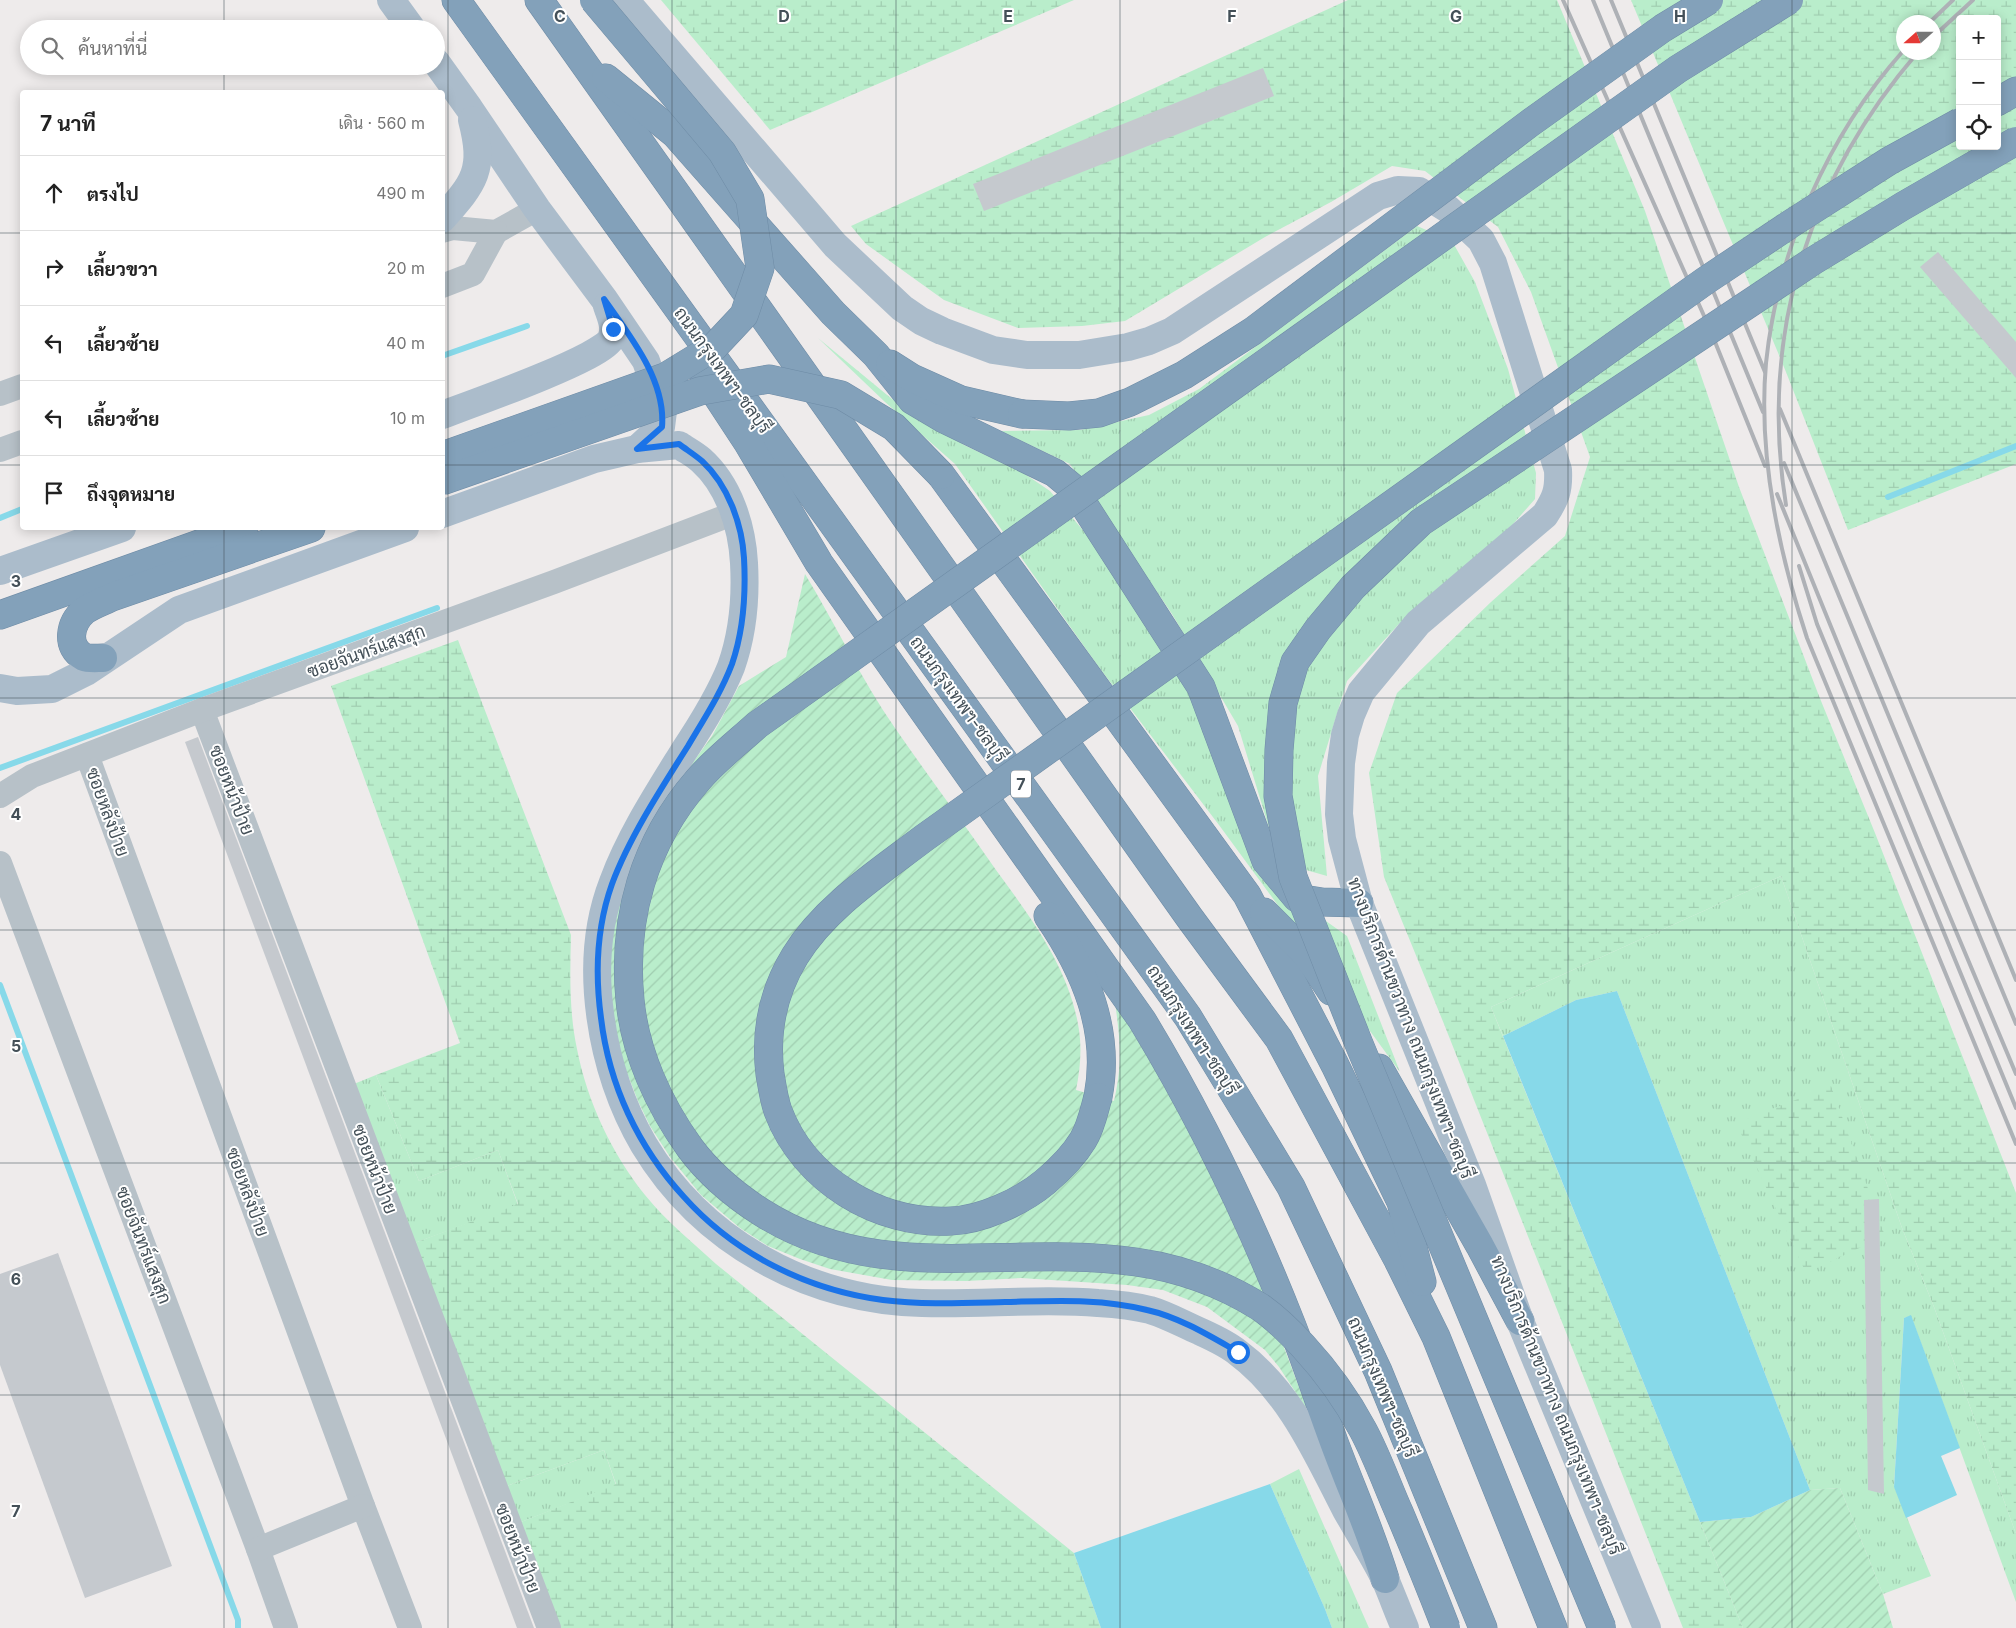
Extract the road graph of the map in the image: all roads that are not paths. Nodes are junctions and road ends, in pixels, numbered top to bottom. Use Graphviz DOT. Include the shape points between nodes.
graph roads {
  1 [pos="391,0"];
  2 [pos="445,0"];
  3 [pos="456,0"];
  4 [pos="539,0"];
  5 [pos="594,0"];
  6 [pos="626,0"];
  7 [pos="1708,0"];
  8 [pos="1790,0"];
  9 [pos="405,20"];
  10 [pos="574,51"];
  11 [pos="445,75"];
  12 [pos="2016,91"];
  13 [pos="2001,100"];
  14 [pos="469,108"];
  15 [pos="1956,124"];
  16 [pos="2016,141"];
  17 [pos="537,209"];
  18 [pos="445,214"];
  19 [pos="445,230"];
  20 [pos="496,232"];
  21 [pos="445,285"];
  22 [pos="604,299"];
  23 [pos="876,355"];
  24 [pos="20,387"];
  25 [pos="0,394"];
  26 [pos="445,414"];
  27 [pos="20,443"];
  28 [pos="637,449"];
  29 [pos="0,450"];
  30 [pos="445,455"];
  31 [pos="445,480"];
  32 [pos="445,513"];
  33 [pos="735,513"];
  34 [pos="116,530"];
  35 [pos="238,530"];
  36 [pos="305,530"];
  37 [pos="400,530"];
  38 [pos="0,571"];
  39 [pos="848,604"];
  40 [pos="1,614"];
  41 [pos="103,658"];
  42 [pos="0,688"];
  43 [pos="202,710"];
  44 [pos="87,755"];
  45 [pos="0,796"];
  46 [pos="971,805"];
  47 [pos="971,805"];
  48 [pos="971,805"];
  49 [pos="971,805"];
  50 [pos="0,863"];
  51 [pos="1247,895"];
  52 [pos="1359,903"];
  53 [pos="1520,1321"];
  54 [pos="1436,1337"];
  55 [pos="363,1506"];
  56 [pos="258,1549"];
  57 [pos="1385,1580"];
  58 [pos="286,1628"];
  59 [pos="410,1628"];
  60 [pos="549,1628"];
  61 [pos="1405,1628"];
  62 [pos="1446,1628"];
  63 [pos="1483,1628"];
  64 [pos="1553,1628"];
  65 [pos="1602,1628"];
  66 [pos="1647,1628"];
  1 -- 9 [label="main road"];
  2 -- 39 [label="highway" via="516,108 723,403 819,563"];
  3 -- 63 [label="highway, ถนนกรุงเทพฯ-ชลบุรี / 7" via="1188,1017 1292,1187 1378,1370"];
  4 -- 10 [label="highway"];
  5 -- 30 [label="highway, bridge" via="722,152 750,199 760,268 744,315 714,347 665,377"];
  6 -- 52 [label="main road, ทางบริการด้านขวาทาง ถนนกรุงเทพฯ-ชลบุรี" via="835,245 902,308 942,331 993,350 1027,355 1079,355 1149,341 1172,331 1378,196 1398,190 1418,191 1448,209 1481,240 1493,263 1558,470 1559,485 1555,500 1545,515 1418,623 1361,692 1346,735 1339,797 1342,839"];
  7 -- 23 [label="highway, bridge" via="1663,28 1530,123 1253,331 1184,375 1130,402 1099,413 1069,416 1022,414 960,400 912,378"];
  8 -- 62 [label="highway, bridge" via="1678,69 757,725 698,780 680,804 647,865 632,912 628,980 631,1018 640,1053 664,1107 682,1137 701,1164 723,1186 793,1231 835,1246 930,1259 1055,1257 1135,1262 1209,1281 1261,1308 1288,1329 1341,1392 1364,1432"];
  10 -- 23 [label="highway" via="675,134 833,313"];
  10 -- 54 [label="highway" via="1279,1039"];
  11 -- 14 [label="main road"];
  12 -- 13 [label="highway"];
  14 -- 17 [label="main road"];
  14 -- 18 [label="main road" via="478,142 474,180"];
  15 -- 46 [label="highway, bridge" via="1889,161 1705,282"];
  16 -- 65 [label="highway, bridge" via="1813,260 1421,522 1354,587 1318,629 1295,662 1283,703 1278,796 1293,877 1363,1054"];
  17 -- 20 [label="street"];
  17 -- 22 [label="main road"];
  19 -- 20 [label="street"];
  20 -- 21 [label="street" via="473,274"];
  22 -- 26 [label="main road" via="613,329 605,346 566,366"];
  22 -- 28 [label="main road" via="646,361 663,411 662,427"];
  23 -- 52 [label="highway" via="912,400 1055,473 1073,488 1201,687 1266,861 1297,898"];
  24 -- 25 [label="street"];
  27 -- 29 [label="street"];
  28 -- 32 [label="main road" via="594,459"];
  28 -- 33 [label="main road" via="679,444 703,462 721,485"];
  31 -- 51 [label="highway, bridge" via="700,391 769,379 841,395 894,427 941,475"];
  33 -- 43 [label="street, ซอยจันทร์แสงสุก"];
  33 -- 57 [label="main road" via="743,542 746,584 745,608 731,666 714,704 628,848 603,915 598,982 606,1054 629,1118 646,1148 667,1179 716,1229 773,1266 804,1280 887,1301 1071,1301 1121,1305 1156,1312 1218,1340 1238,1352 1261,1373 1303,1426"];
  34 -- 38 [label="main road"];
  35 -- 40 [label="highway"];
  36 -- 41 [label="highway" via="86,609 72,628 71,640 76,651 86,658"];
  37 -- 41 [label="main road" via="179,610"];
  39 -- 49 [label="highway, bridge" via="865,644 907,714"];
  39 -- 57 [label="highway" via="1136,1012 1174,1073 1210,1141 1290,1322 1369,1528"];
  41 -- 42 [label="main road" via="86,672 52,689 17,691"];
  43 -- 44 [label="street, ซอยจันทร์แสงสุก"];
  43 -- 60 [label="street, ซอยหน้าป้าย"];
  44 -- 45 [label="street, ซอยจันทร์แสงสุก" via="32,776"];
  44 -- 55 [label="street, ซอยหลังป้าย"];
  47 -- 48 [label="highway, bridge" via="853,892 828,915 796,955 780,987 769,1028 768,1054 778,1111 807,1159 830,1183 865,1204 923,1221 952,1222 1003,1208 1053,1175 1083,1140 1102,1077 1102,1049 1096,1016 1080,969 1058,931"];
  50 -- 56 [label="street, ซอยจันทร์แสงสุก"];
  51 -- 53 [label="highway" via="1308,956 1356,1030"];
  51 -- 54 [label="highway" via="1335,1065 1400,1202"];
  52 -- 53 [label="main road, ทางบริการด้านขวาทาง ถนนกรุงเทพฯ-ชลบุรี" via="1472,1185"];
  53 -- 66 [label="main road, ทางบริการด้านขวาทาง ถนนกรุงเทพฯ-ชลบุรี"];
  54 -- 64 [label="highway"];
  55 -- 56 [label="street"];
  55 -- 59 [label="street, ซอยหลังป้าย"];
  56 -- 58 [label="street, ซอยจันทร์แสงสุก"];
  57 -- 61 [label="main road"];
}
